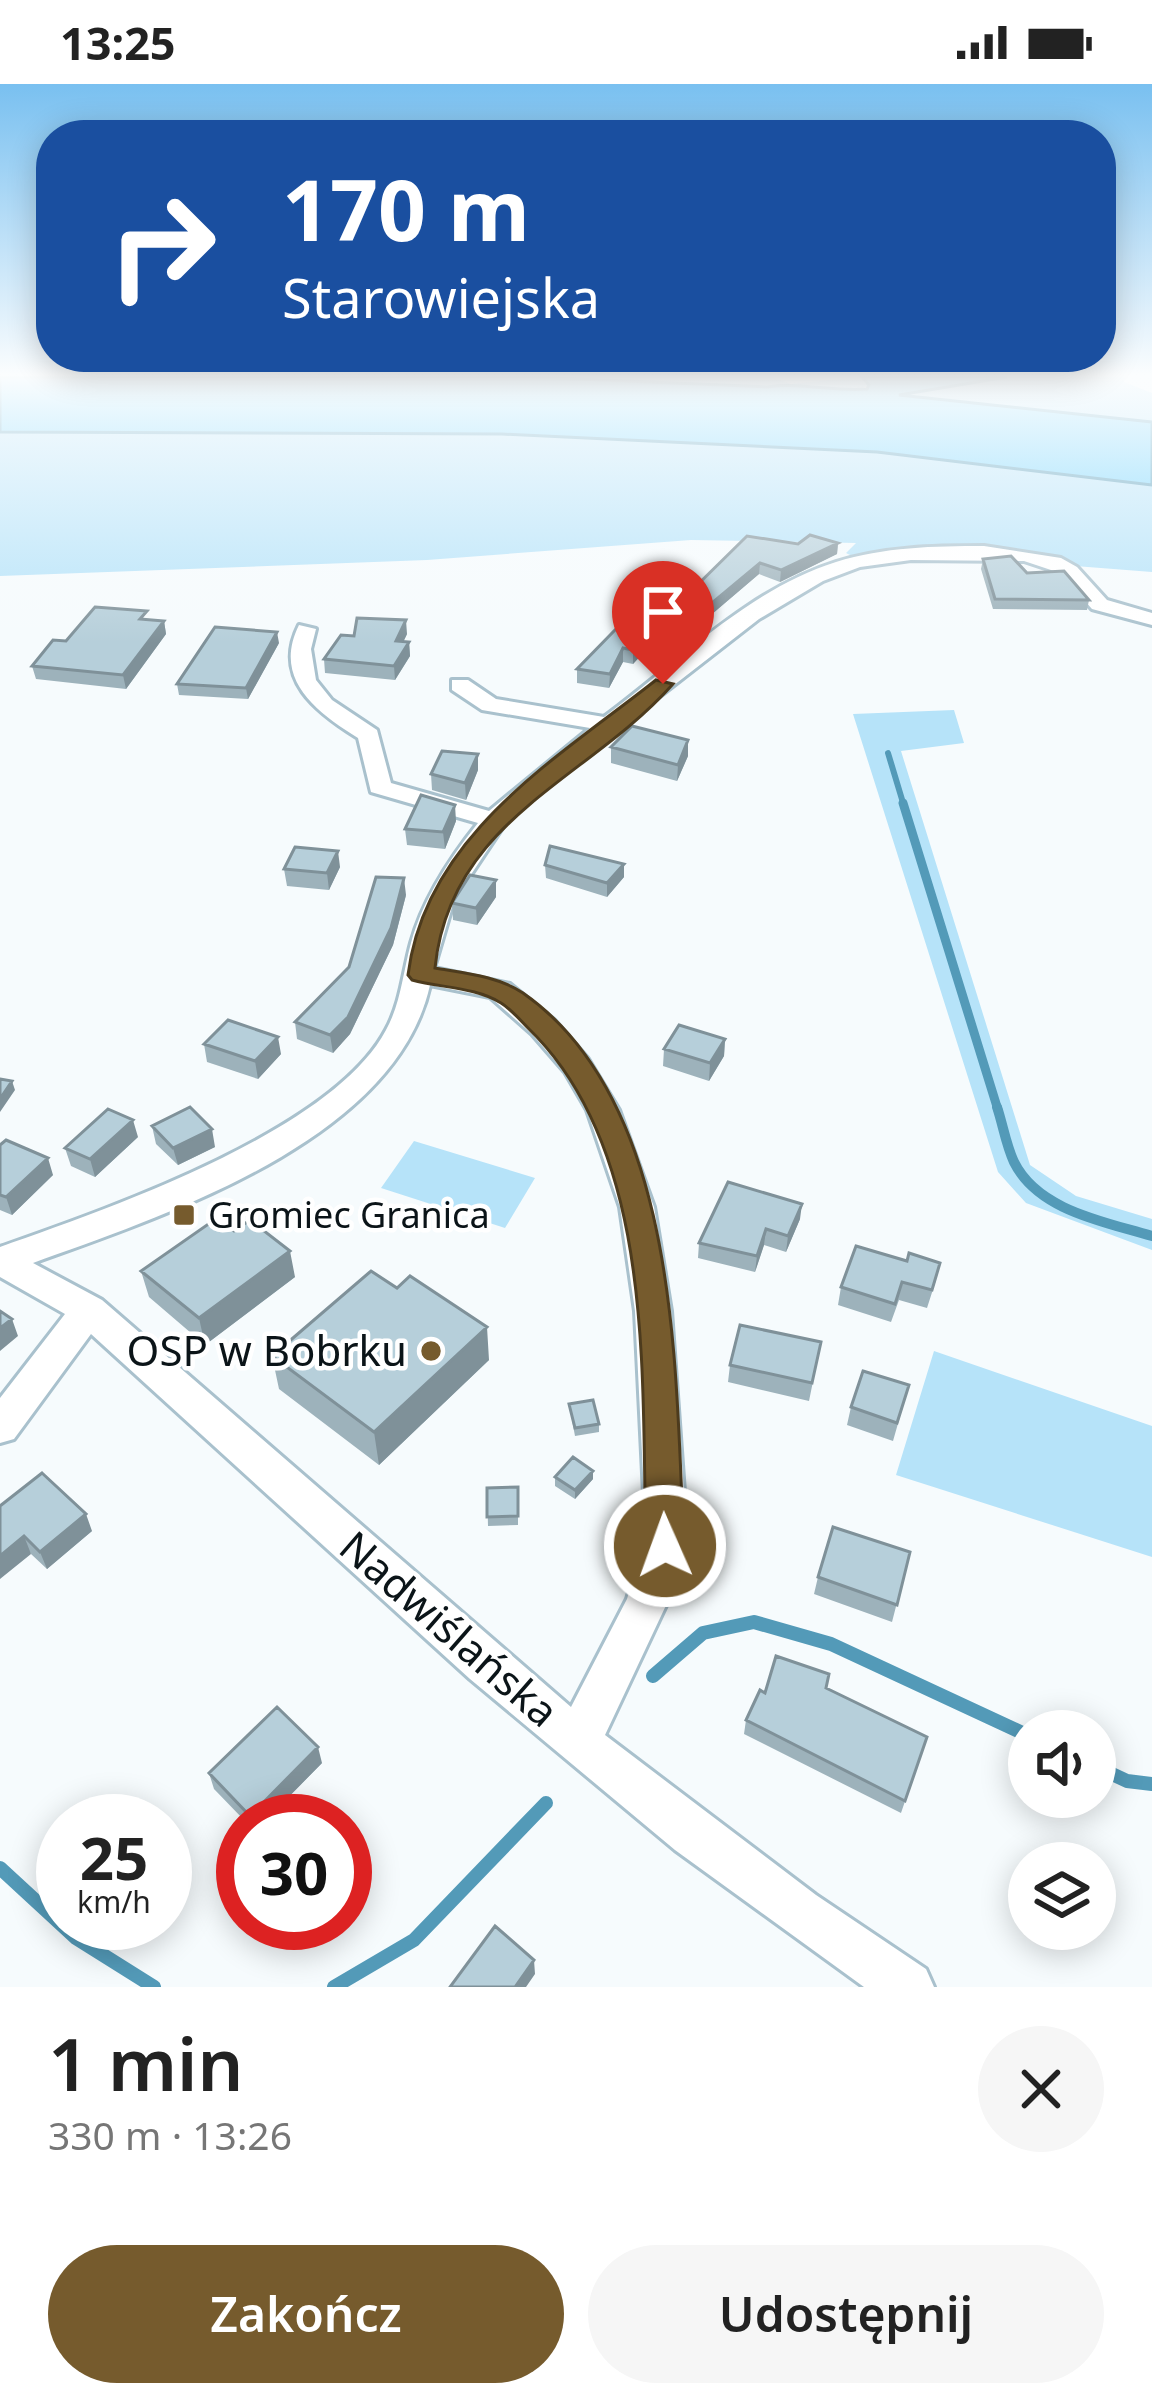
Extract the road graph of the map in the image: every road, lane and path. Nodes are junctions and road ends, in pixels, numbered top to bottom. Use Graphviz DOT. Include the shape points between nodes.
graph roads {
  1 [pos="1152,620"];
  2 [pos="306,629"];
  3 [pos="460,685"];
  4 [pos="607,727"];
  5 [pos="494,820"];
  6 [pos="422,975"];
  7 [pos="0,1261"];
  8 [pos="89,1310"];
  9 [pos="0,1427"];
  10 [pos="578,1741"];
  11 [pos="908,1987"];
  1 -- 4 [label="street" via="1088,598 1069,568 1042,558 883,558 765,601"];
  2 -- 5 [label="street" via="298,650 302,673 333,714 369,735 380,787"];
  3 -- 4 [label="street" via="490,705"];
  4 -- 5 [label="street"];
  5 -- 6 [label="street" via="439,904"];
  6 -- 7 [label="street" via="406,1024 384,1056 278,1139 172,1198"];
  6 -- 10 [label="street" via="512,997 555,1039 617,1145 646,1241 665,1546"];
  7 -- 8 [label="street, Nadwiślańska"];
  8 -- 9 [label="street"];
  8 -- 10 [label="street, Nadwiślańska"];
  10 -- 11 [label="street, Nadwiślańska"];
}
